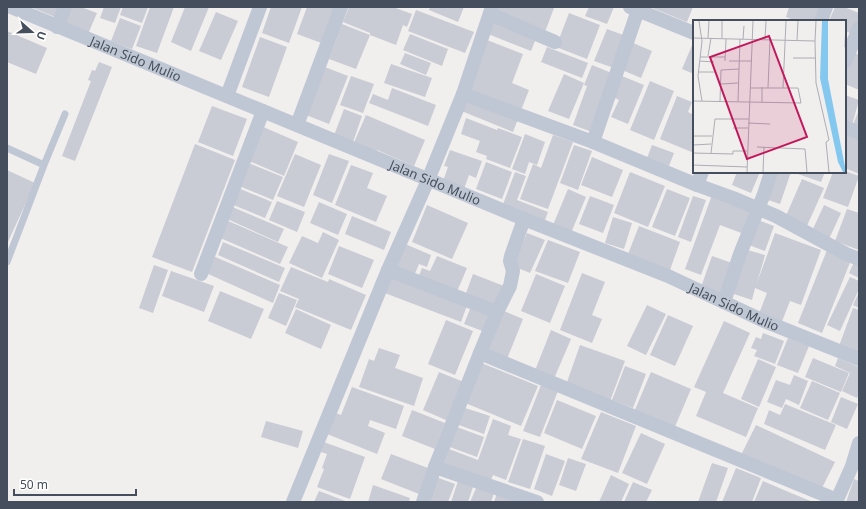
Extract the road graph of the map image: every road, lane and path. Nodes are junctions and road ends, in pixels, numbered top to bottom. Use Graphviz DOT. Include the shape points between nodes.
graph roads {
  1 [pos="11,7"];
  2 [pos="64,7"];
  3 [pos="260,7"];
  4 [pos="341,7"];
  5 [pos="826,7"];
  6 [pos="634,8"];
  7 [pos="491,10"];
  8 [pos="821,20"];
  9 [pos="57,27"];
  10 [pos="859,28"];
  11 [pos="693,33"];
  12 [pos="555,42"];
  13 [pos="846,60"];
  14 [pos="463,94"];
  15 [pos="227,96"];
  16 [pos="263,111"];
  17 [pos="65,114"];
  18 [pos="297,125"];
  19 [pos="846,127"];
  20 [pos="859,133"];
  21 [pos="593,142"];
  22 [pos="7,148"];
  23 [pos="44,165"];
  24 [pos="771,173"];
  25 [pos="699,178"];
  26 [pos="428,180"];
  27 [pos="758,209"];
  28 [pos="524,219"];
  29 [pos="859,259"];
  30 [pos="7,262"];
  31 [pos="388,270"];
  32 [pos="200,274"];
  33 [pos="724,302"];
  34 [pos="497,312"];
  35 [pos="480,353"];
  36 [pos="859,359"];
  37 [pos="859,444"];
  38 [pos="435,467"];
  39 [pos="856,467"];
  40 [pos="837,501"];
  41 [pos="293,502"];
  42 [pos="423,502"];
  43 [pos="537,502"];
  1 -- 9 [label="street, Jalan Sido Mulio"];
  2 -- 9 [label="street"];
  3 -- 15 [label="street"];
  4 -- 18 [label="street"];
  5 -- 8 [label="street"];
  6 -- 11 [label="street"];
  6 -- 21 [label="street"];
  7 -- 12 [label="street"];
  7 -- 14 [label="street"];
  9 -- 15 [label="street, Jalan Sido Mulio"];
  10 -- 13 [label="street"];
  14 -- 21 [label="street"];
  14 -- 26 [label="street"];
  15 -- 16 [label="street, Jalan Sido Mulio"];
  16 -- 18 [label="street, Jalan Sido Mulio"];
  16 -- 32 [label="street"];
  17 -- 23 [label="lane"];
  18 -- 26 [label="street, Jalan Sido Mulio"];
  19 -- 20 [label="street"];
  21 -- 25 [label="street"];
  22 -- 23 [label="lane"];
  23 -- 30 [label="lane"];
  24 -- 27 [label="street"];
  25 -- 27 [label="street"];
  26 -- 28 [label="street, Jalan Sido Mulio"];
  26 -- 31 [label="street"];
  27 -- 29 [label="street"];
  27 -- 33 [label="street"];
  28 -- 33 [label="street, Jalan Sido Mulio" via="668,276"];
  28 -- 34 [label="street" via="510,261 513,278"];
  31 -- 34 [label="street"];
  31 -- 41 [label="street"];
  33 -- 36 [label="street, Jalan Sido Mulio"];
  34 -- 35 [label="street"];
  35 -- 38 [label="street"];
  35 -- 40 [label="street"];
  37 -- 39 [label="street"];
  38 -- 42 [label="street"];
  38 -- 43 [label="street"];
  39 -- 40 [label="street"];
}
